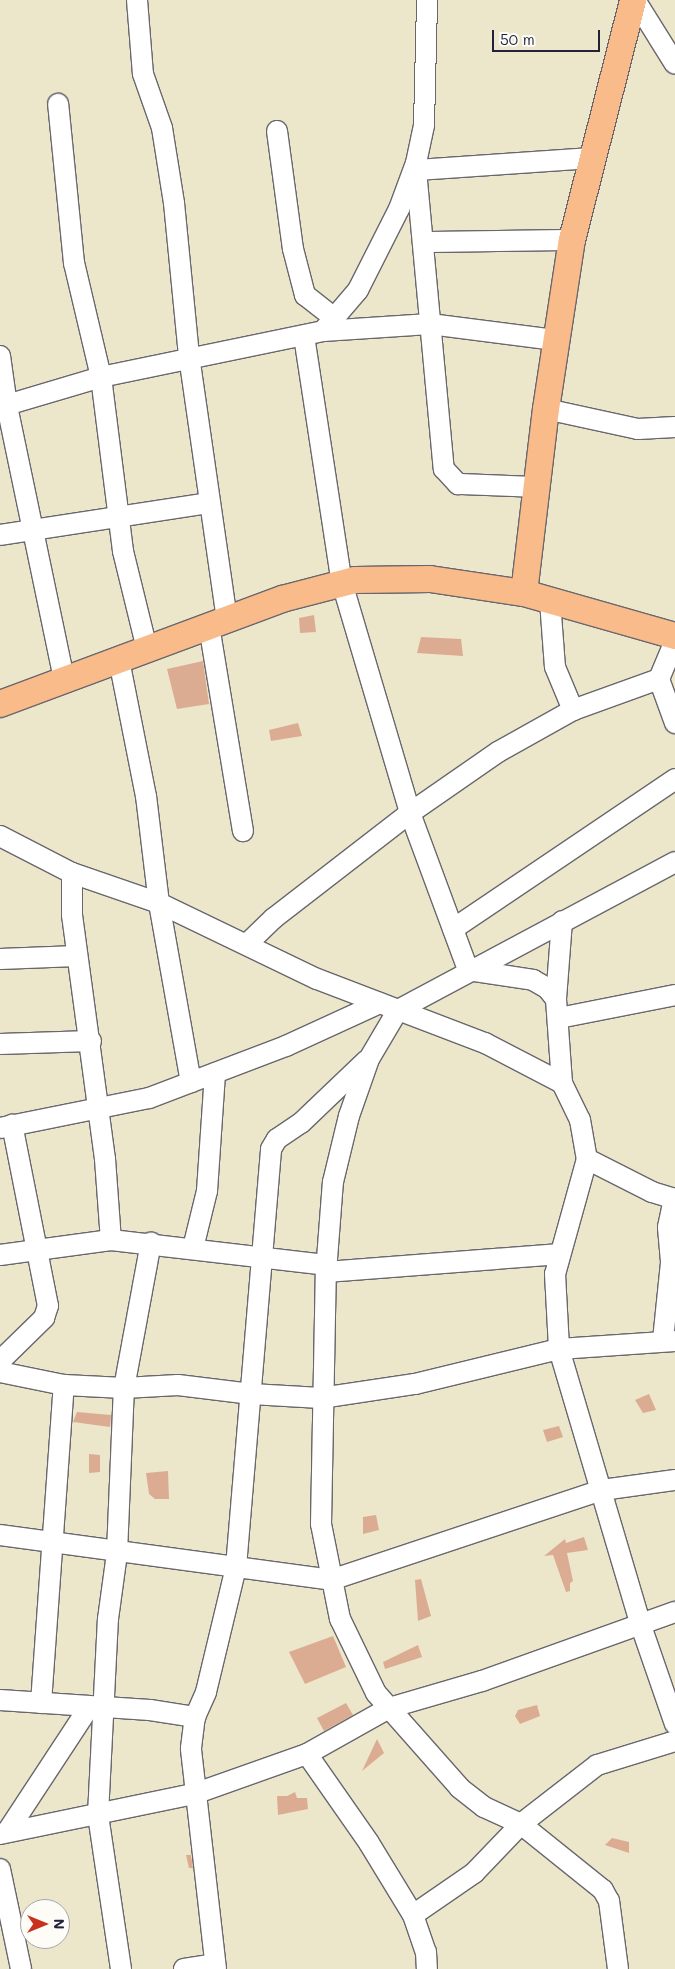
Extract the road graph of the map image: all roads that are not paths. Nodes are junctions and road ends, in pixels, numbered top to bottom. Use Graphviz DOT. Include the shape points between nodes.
graph roads {
  1 [pos="137,0"];
  2 [pos="426,0"];
  3 [pos="634,0"];
  4 [pos="675,64"];
  5 [pos="58,104"];
  6 [pos="277,131"];
  7 [pos="593,158"];
  8 [pos="416,167"];
  9 [pos="572,240"];
  10 [pos="423,242"];
  11 [pos="430,324"];
  12 [pos="321,328"];
  13 [pos="555,340"];
  14 [pos="0,356"];
  15 [pos="189,356"];
  16 [pos="101,377"];
  17 [pos="3,407"];
  18 [pos="546,408"];
  19 [pos="675,427"];
  20 [pos="536,487"];
  21 [pos="210,503"];
  22 [pos="119,517"];
  23 [pos="32,530"];
  24 [pos="0,535"];
  25 [pos="342,583"];
  26 [pos="524,593"];
  27 [pos="550,601"];
  28 [pos="218,623"];
  29 [pos="675,636"];
  30 [pos="675,641"];
  31 [pos="147,649"];
  32 [pos="119,660"];
  33 [pos="660,679"];
  34 [pos="64,680"];
  35 [pos="0,704"];
  36 [pos="573,710"];
  37 [pos="675,723"];
  38 [pos="675,779"];
  39 [pos="410,813"];
  40 [pos="243,831"];
  41 [pos="0,836"];
  42 [pos="675,862"];
  43 [pos="72,873"];
  44 [pos="159,903"];
  45 [pos="562,921"];
  46 [pos="453,929"];
  47 [pos="247,944"];
  48 [pos="77,956"];
  49 [pos="0,959"];
  50 [pos="468,970"];
  51 [pos="675,995"];
  52 [pos="556,999"];
  53 [pos="389,1007"];
  54 [pos="560,1018"];
  55 [pos="91,1041"];
  56 [pos="0,1044"];
  57 [pos="369,1058"];
  58 [pos="215,1073"];
  59 [pos="191,1082"];
  60 [pos="562,1083"];
  61 [pos="99,1108"];
  62 [pos="6,1126"];
  63 [pos="588,1159"];
  64 [pos="675,1199"];
  65 [pos="111,1240"];
  66 [pos="151,1242"];
  67 [pos="36,1248"];
  68 [pos="194,1248"];
  69 [pos="560,1254"];
  70 [pos="0,1255"];
  71 [pos="261,1257"];
  72 [pos="326,1268"];
  73 [pos="669,1341"];
  74 [pos="558,1349"];
  75 [pos="0,1361"];
  76 [pos="0,1372"];
  77 [pos="64,1385"];
  78 [pos="124,1388"];
  79 [pos="251,1394"];
  80 [pos="321,1398"];
  81 [pos="675,1480"];
  82 [pos="602,1490"];
  83 [pos="0,1535"];
  84 [pos="52,1544"];
  85 [pos="116,1553"];
  86 [pos="236,1567"];
  87 [pos="330,1580"];
  88 [pos="675,1612"];
  89 [pos="640,1623"];
  90 [pos="0,1700"];
  91 [pos="42,1703"];
  92 [pos="96,1707"];
  93 [pos="389,1708"];
  94 [pos="195,1717"];
  95 [pos="675,1724"];
  96 [pos="675,1741"];
  97 [pos="307,1754"];
  98 [pos="194,1794"];
  99 [pos="98,1815"];
  100 [pos="521,1824"];
  101 [pos="4,1833"];
  102 [pos="0,1869"];
  103 [pos="413,1915"];
  104 [pos="215,1967"];
  105 [pos="20,1969"];
  106 [pos="121,1969"];
  107 [pos="184,1969"];
  108 [pos="427,1969"];
  109 [pos="618,1969"];
  1 -- 15 [label="street" via="143,74 162,128 174,203"];
  2 -- 8 [label="street" via="424,124"];
  3 -- 4 [label="street"];
  3 -- 7 [label="main road"];
  5 -- 16 [label="street" via="74,263"];
  6 -- 12 [label="street" via="294,249 305,295"];
  7 -- 8 [label="street"];
  7 -- 9 [label="main road"];
  8 -- 10 [label="street"];
  8 -- 12 [label="street" via="399,209 358,290"];
  9 -- 10 [label="street"];
  9 -- 13 [label="main road"];
  10 -- 11 [label="street"];
  11 -- 12 [label="street"];
  11 -- 13 [label="street"];
  11 -- 20 [label="street" via="444,469 451,480 458,484"];
  12 -- 15 [label="street"];
  12 -- 25 [label="street"];
  13 -- 18 [label="main road"];
  14 -- 17 [label="street"];
  15 -- 16 [label="street"];
  15 -- 21 [label="street"];
  16 -- 17 [label="street"];
  16 -- 22 [label="street"];
  17 -- 23 [label="street"];
  18 -- 19 [label="street" via="638,429"];
  18 -- 20 [label="main road"];
  20 -- 26 [label="main road"];
  21 -- 22 [label="street"];
  21 -- 28 [label="street"];
  22 -- 23 [label="street"];
  22 -- 31 [label="street" via="123,551"];
  23 -- 24 [label="street"];
  23 -- 34 [label="street"];
  25 -- 26 [label="main road" via="430,579"];
  25 -- 28 [label="main road" via="282,599"];
  25 -- 39 [label="street"];
  26 -- 27 [label="main road"];
  27 -- 29 [label="main road"];
  27 -- 36 [label="street" via="555,667"];
  28 -- 31 [label="main road"];
  28 -- 40 [label="street"];
  30 -- 33 [label="street"];
  31 -- 32 [label="main road"];
  32 -- 34 [label="main road"];
  32 -- 44 [label="street" via="146,796"];
  33 -- 36 [label="street"];
  33 -- 37 [label="street"];
  34 -- 35 [label="main road"];
  36 -- 39 [label="street" via="498,752"];
  38 -- 46 [label="street"];
  39 -- 46 [label="street"];
  39 -- 47 [label="street" via="274,918"];
  41 -- 43 [label="street"];
  42 -- 45 [label="street"];
  43 -- 44 [label="street"];
  43 -- 48 [label="street"];
  44 -- 47 [label="street"];
  44 -- 59 [label="street"];
  45 -- 50 [label="street"];
  45 -- 52 [label="street"];
  46 -- 50 [label="street"];
  47 -- 53 [label="street" via="317,979"];
  48 -- 49 [label="street"];
  48 -- 55 [label="street"];
  50 -- 52 [label="street" via="533,980 547,988"];
  50 -- 53 [label="street"];
  51 -- 54 [label="street"];
  52 -- 54 [label="street"];
  53 -- 57 [label="street"];
  53 -- 58 [label="street"];
  53 -- 60 [label="street" via="476,1039"];
  54 -- 60 [label="street"];
  55 -- 56 [label="street"];
  55 -- 61 [label="street"];
  57 -- 71 [label="street" via="273,1144"];
  57 -- 72 [label="street" via="349,1116 333,1182"];
  58 -- 59 [label="street"];
  58 -- 68 [label="street" via="208,1191"];
  59 -- 61 [label="street" via="149,1098"];
  60 -- 63 [label="street" via="580,1120"];
  61 -- 62 [label="street"];
  61 -- 65 [label="street"];
  62 -- 67 [label="street"];
  63 -- 64 [label="street" via="652,1192"];
  63 -- 69 [label="street"];
  64 -- 73 [label="street" via="668,1227 671,1262"];
  65 -- 66 [label="street"];
  65 -- 67 [label="street"];
  66 -- 68 [label="street"];
  66 -- 78 [label="street"];
  67 -- 70 [label="street"];
  67 -- 75 [label="street" via="48,1306 44,1318"];
  68 -- 71 [label="street"];
  69 -- 72 [label="street"];
  69 -- 74 [label="street" via="555,1274"];
  71 -- 72 [label="street"];
  71 -- 79 [label="street"];
  72 -- 80 [label="street"];
  73 -- 74 [label="street"];
  74 -- 80 [label="street" via="415,1384"];
  74 -- 82 [label="street"];
  76 -- 77 [label="street"];
  77 -- 78 [label="street"];
  77 -- 84 [label="street"];
  78 -- 79 [label="street" via="178,1385"];
  78 -- 85 [label="street"];
  79 -- 80 [label="street"];
  79 -- 86 [label="street"];
  80 -- 87 [label="street" via="321,1524"];
  81 -- 82 [label="street"];
  82 -- 87 [label="street"];
  82 -- 89 [label="street"];
  83 -- 84 [label="street"];
  84 -- 85 [label="street"];
  84 -- 91 [label="street"];
  85 -- 86 [label="street"];
  85 -- 92 [label="street"];
  86 -- 87 [label="street"];
  86 -- 94 [label="street" via="206,1692"];
  87 -- 93 [label="street" via="340,1620 376,1693"];
  88 -- 89 [label="street"];
  89 -- 93 [label="street" via="482,1681"];
  89 -- 95 [label="street"];
  90 -- 91 [label="street"];
  91 -- 92 [label="street"];
  92 -- 94 [label="street"];
  92 -- 99 [label="street"];
  92 -- 101 [label="street"];
  93 -- 97 [label="street"];
  93 -- 100 [label="street" via="460,1788 484,1807"];
  94 -- 98 [label="street" via="191,1748"];
  96 -- 100 [label="street" via="596,1765"];
  97 -- 98 [label="street"];
  97 -- 103 [label="street" via="369,1843"];
  98 -- 99 [label="street"];
  98 -- 104 [label="street"];
  99 -- 101 [label="street"];
  99 -- 106 [label="street"];
  100 -- 103 [label="street" via="474,1873"];
  100 -- 109 [label="street" via="603,1890 609,1901"];
  102 -- 105 [label="street"];
  103 -- 108 [label="street" via="426,1952"];
  104 -- 107 [label="street"];
}
